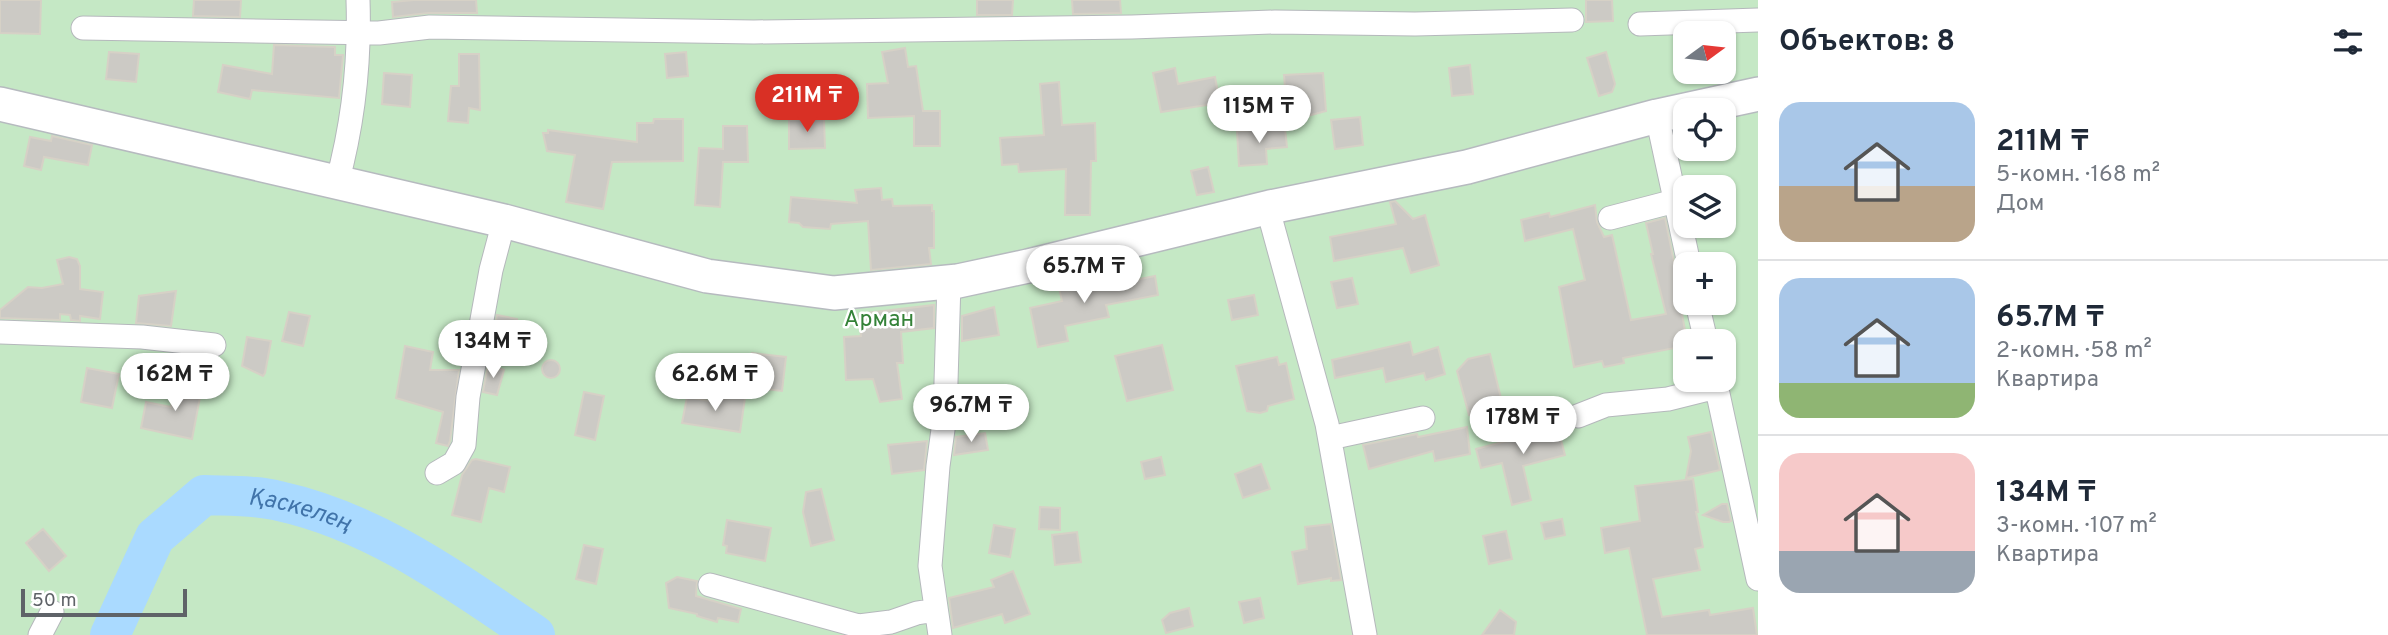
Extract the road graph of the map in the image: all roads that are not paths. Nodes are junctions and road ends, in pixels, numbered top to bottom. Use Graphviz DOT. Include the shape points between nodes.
graph roads {
  1 [pos="358,0"];
  2 [pos="1572,20"];
  3 [pos="1758,20"];
  4 [pos="1640,24"];
  5 [pos="83,28"];
  6 [pos="359,32"];
  7 [pos="1758,94"];
  8 [pos="0,104"];
  9 [pos="1657,116"];
  10 [pos="337,183"];
  11 [pos="1673,192"];
  12 [pos="1673,202"];
  13 [pos="1270,207"];
  14 [pos="1610,218"];
  15 [pos="504,221"];
  16 [pos="949,282"];
  17 [pos="0,332"];
  18 [pos="214,345"];
  19 [pos="1690,392"];
  20 [pos="1718,392"];
  21 [pos="1578,416"];
  22 [pos="1423,418"];
  23 [pos="1330,438"];
  24 [pos="437,472"];
  25 [pos="1758,579"];
  26 [pos="710,584"];
  27 [pos="936,610"];
  28 [pos="52,612"];
  29 [pos="40,635"];
  30 [pos="940,635"];
  31 [pos="1365,635"];
  1 -- 6 [label="street"];
  2 -- 6 [label="street" via="754,32 430,27"];
  3 -- 4 [label="street"];
  5 -- 6 [label="street"];
  6 -- 10 [label="street" via="347,145"];
  7 -- 9 [label="street"];
  8 -- 10 [label="street"];
  9 -- 11 [label="street"];
  9 -- 13 [label="street" via="1467,167"];
  10 -- 15 [label="street"];
  12 -- 14 [label="street"];
  13 -- 16 [label="street"];
  13 -- 23 [label="street"];
  15 -- 16 [label="street" via="707,276 834,293"];
  15 -- 24 [label="street" via="468,397 464,444 454,463"];
  16 -- 27 [label="street" via="945,415 930,566"];
  17 -- 18 [label="street" via="142,337"];
  19 -- 21 [label="street" via="1668,399 1606,405"];
  20 -- 25 [label="street"];
  22 -- 23 [label="street"];
  23 -- 31 [label="street"];
  26 -- 27 [label="street" via="859,626"];
  27 -- 30 [label="street"];
  28 -- 29 [label="street"];
}
